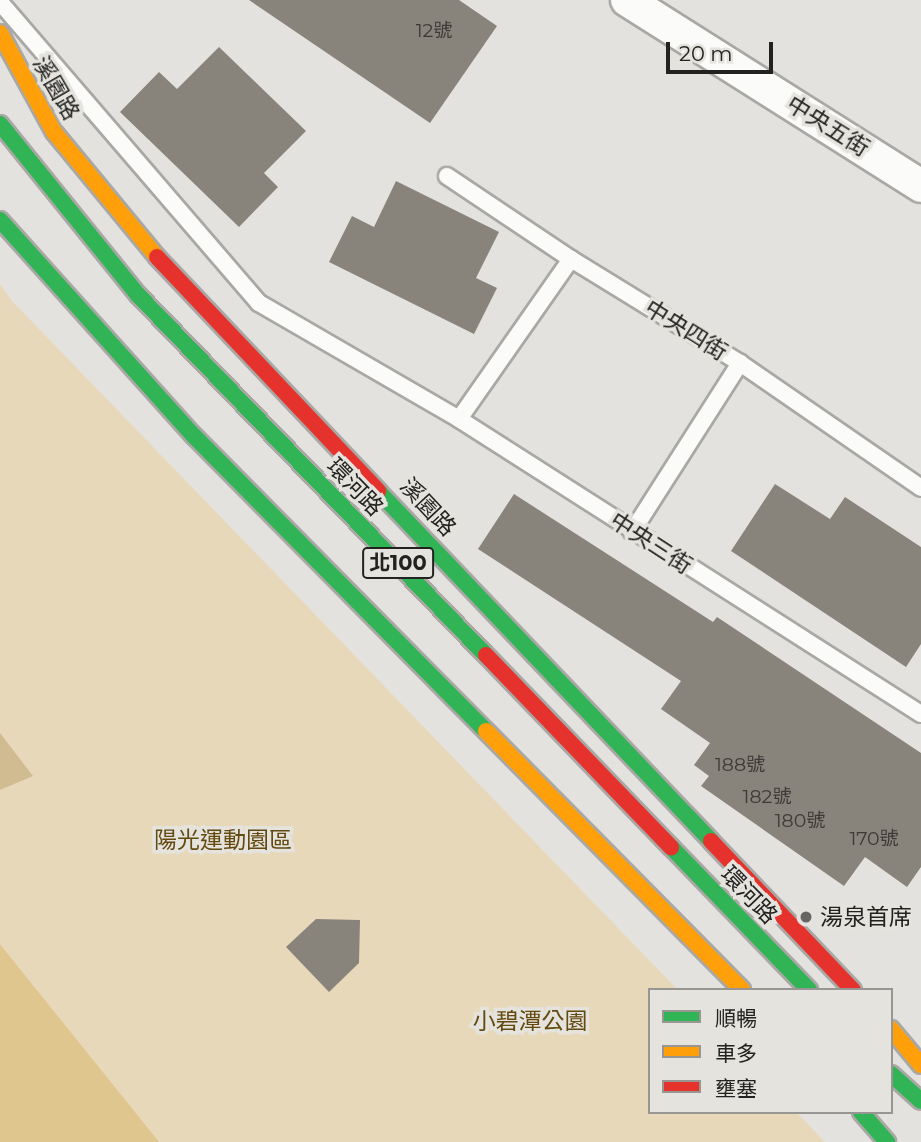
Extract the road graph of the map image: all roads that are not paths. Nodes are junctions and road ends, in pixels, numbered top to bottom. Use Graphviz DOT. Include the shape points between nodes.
graph roads {
  1 [pos="627,0"];
  2 [pos="0,2"];
  3 [pos="0,33"];
  4 [pos="0,124"];
  5 [pos="447,176"];
  6 [pos="921,186"];
  7 [pos="0,220"];
  8 [pos="571,259"];
  9 [pos="740,363"];
  10 [pos="459,419"];
  11 [pos="921,488"];
  12 [pos="632,532"];
  13 [pos="921,714"];
  14 [pos="740,988"];
  15 [pos="807,988"];
  16 [pos="851,988"];
  17 [pos="893,1031"];
  18 [pos="921,1065"];
  19 [pos="893,1076"];
  20 [pos="921,1101"];
  21 [pos="863,1114"];
  22 [pos="887,1142"];
  1 -- 6 [label="street, 中央五街"];
  2 -- 10 [label="lane, 中央三街" via="259,303"];
  3 -- 16 [label="main road, 溪園路" via="54,132 160,261"];
  4 -- 15 [label="main road, 環河路 / 北100" via="139,296"];
  5 -- 8 [label="lane, 中央四街"];
  7 -- 14 [label="main road, 北100" via="194,436"];
  8 -- 9 [label="lane, 中央四街"];
  8 -- 10 [label="lane"];
  9 -- 11 [label="lane, 中央四街"];
  9 -- 12 [label="lane"];
  10 -- 12 [label="lane, 中央三街"];
  12 -- 13 [label="lane, 中央三街"];
  17 -- 18 [label="main road"];
  19 -- 20 [label="main road"];
  21 -- 22 [label="main road"];
}
